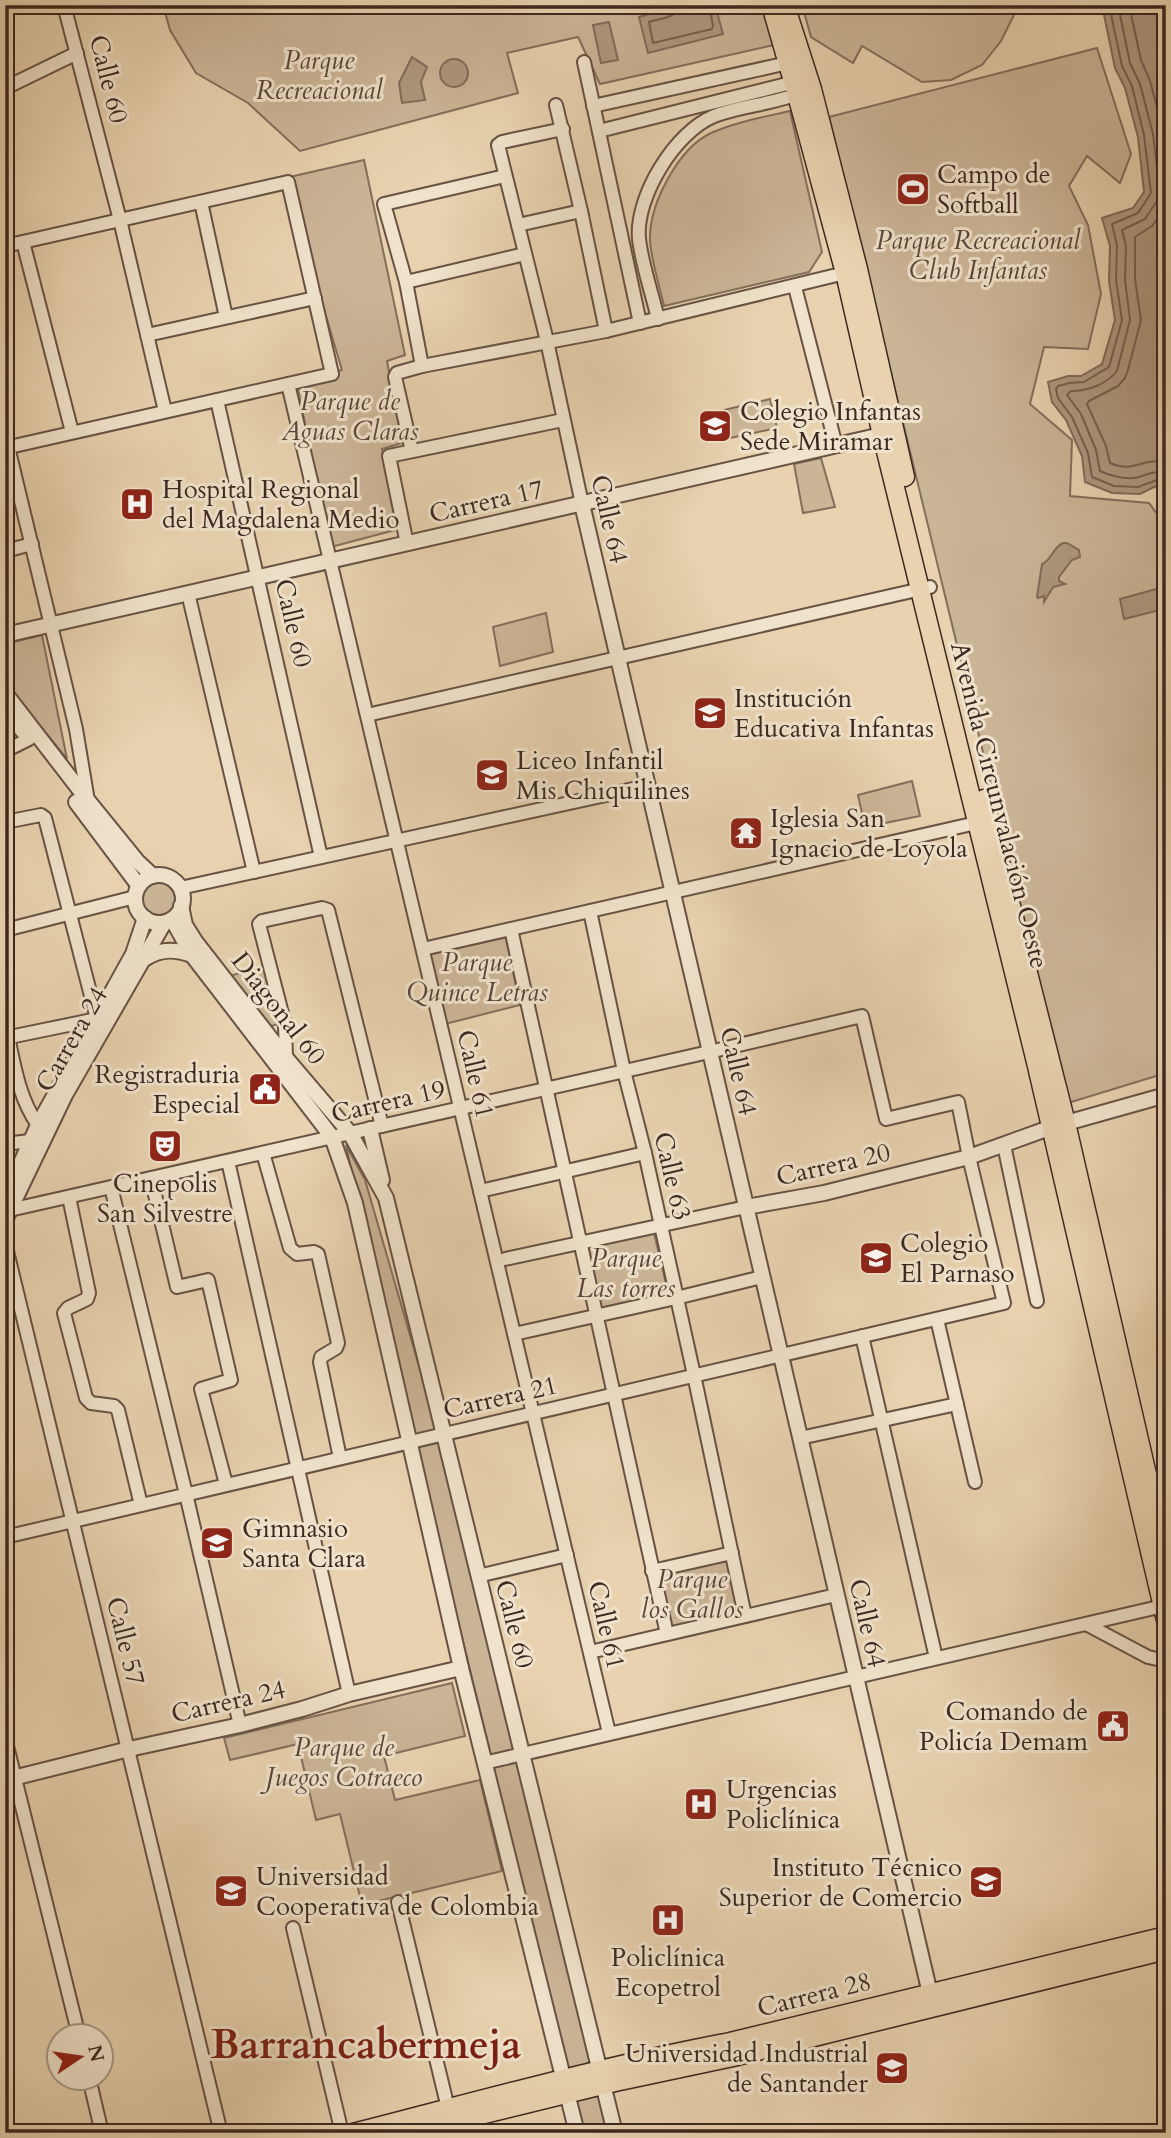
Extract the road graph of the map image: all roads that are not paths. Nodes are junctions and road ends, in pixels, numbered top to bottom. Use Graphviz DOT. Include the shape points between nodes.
graph roads {
  1 [pos="64,5"];
  2 [pos="771,5"];
  3 [pos="785,5"];
  4 [pos="77,52"];
  5 [pos="584,62"];
  6 [pos="788,63"];
  7 [pos="803,86"];
  8 [pos="5,88"];
  9 [pos="556,105"];
  10 [pos="593,106"];
  11 [pos="563,130"];
  12 [pos="599,131"];
  13 [pos="505,176"];
  14 [pos="201,202"];
  15 [pos="581,211"];
  16 [pos="120,220"];
  17 [pos="640,220"];
  18 [pos="519,225"];
  19 [pos="619,225"];
  20 [pos="23,242"];
  21 [pos="6,244"];
  22 [pos="525,254"];
  23 [pos="845,273"];
  24 [pos="406,282"];
  25 [pos="795,287"];
  26 [pos="315,298"];
  27 [pos="226,317"];
  28 [pos="658,318"];
  29 [pos="640,323"];
  30 [pos="606,331"];
  31 [pos="147,335"];
  32 [pos="547,341"];
  33 [pos="422,366"];
  34 [pos="288,384"];
  35 [pos="218,400"];
  36 [pos="165,411"];
  37 [pos="563,420"];
  38 [pos="72,432"];
  39 [pos="889,433"];
  40 [pos="836,446"];
  41 [pos="6,447"];
  42 [pos="412,451"];
  43 [pos="582,504"];
  44 [pos="32,544"];
  45 [pos="407,544"];
  46 [pos="5,551"];
  47 [pos="330,561"];
  48 [pos="258,578"];
  49 [pos="925,588"];
  50 [pos="188,593"];
  51 [pos="51,625"];
  52 [pos="5,635"];
  53 [pos="618,658"];
  54 [pos="5,692"];
  55 [pos="5,709"];
  56 [pos="367,715"];
  57 [pos="29,739"];
  58 [pos="5,751"];
  59 [pos="82,757"];
  60 [pos="62,767"];
  61 [pos="648,786"];
  62 [pos="89,802"];
  63 [pos="983,821"];
  64 [pos="5,822"];
  65 [pos="397,840"];
  66 [pos="321,857"];
  67 [pos="254,872"];
  68 [pos="153,876"];
  69 [pos="180,888"];
  70 [pos="137,891"];
  71 [pos="672,892"];
  72 [pos="181,906"];
  73 [pos="590,911"];
  74 [pos="70,915"];
  75 [pos="145,918"];
  76 [pos="168,921"];
  77 [pos="511,929"];
  78 [pos="5,930"];
  79 [pos="423,949"];
  80 [pos="192,955"];
  81 [pos="146,958"];
  82 [pos="97,1019"];
  83 [pos="5,1023"];
  84 [pos="285,1025"];
  85 [pos="264,1029"];
  86 [pos="7,1038"];
  87 [pos="709,1052"];
  88 [pos="286,1058"];
  89 [pos="624,1071"];
  90 [pos="547,1089"];
  91 [pos="1166,1095"];
  92 [pos="460,1108"];
  93 [pos="38,1125"];
  94 [pos="1059,1125"];
  95 [pos="376,1128"];
  96 [pos="350,1133"];
  97 [pos="332,1137"];
  98 [pos="30,1140"];
  99 [pos="5,1144"];
  100 [pos="1004,1146"];
  101 [pos="263,1153"];
  102 [pos="645,1153"];
  103 [pos="969,1157"];
  104 [pos="228,1161"];
  105 [pos="565,1171"];
  106 [pos="151,1178"];
  107 [pos="111,1187"];
  108 [pos="480,1191"];
  109 [pos="69,1197"];
  110 [pos="386,1198"];
  111 [pos="746,1207"];
  112 [pos="6,1210"];
  113 [pos="661,1225"];
  114 [pos="580,1242"];
  115 [pos="5,1243"];
  116 [pos="505,1259"];
  117 [pos="762,1277"];
  118 [pos="676,1298"];
  119 [pos="1037,1301"];
  120 [pos="596,1317"];
  121 [pos="937,1319"];
  122 [pos="514,1334"];
  123 [pos="862,1336"];
  124 [pos="780,1355"];
  125 [pos="694,1375"];
  126 [pos="612,1394"];
  127 [pos="957,1404"];
  128 [pos="533,1413"];
  129 [pos="883,1420"];
  130 [pos="443,1434"];
  131 [pos="800,1437"];
  132 [pos="410,1441"];
  133 [pos="340,1458"];
  134 [pos="297,1468"];
  135 [pos="975,1482"];
  136 [pos="226,1485"];
  137 [pos="186,1494"];
  138 [pos="141,1505"];
  139 [pos="73,1521"];
  140 [pos="5,1537"];
  141 [pos="732,1553"];
  142 [pos="567,1555"];
  143 [pos="1166,1557"];
  144 [pos="653,1571"];
  145 [pos="478,1576"];
  146 [pos="836,1595"];
  147 [pos="1164,1613"];
  148 [pos="746,1616"];
  149 [pos="1086,1624"];
  150 [pos="667,1634"];
  151 [pos="590,1652"];
  152 [pos="936,1658"];
  153 [pos="1166,1661"];
  154 [pos="461,1668"];
  155 [pos="855,1676"];
  156 [pos="349,1694"];
  157 [pos="240,1725"];
  158 [pos="610,1733"];
  159 [pos="5,1738"];
  160 [pos="129,1749"];
  161 [pos="521,1754"];
  162 [pos="484,1763"];
  163 [pos="10,1779"];
  164 [pos="398,1902"];
  165 [pos="293,1928"];
  166 [pos="1166,1936"];
  167 [pos="1166,1951"];
  168 [pos="931,2000"];
  169 [pos="75,2022"];
  170 [pos="602,2077"];
  171 [pos="565,2086"];
  172 [pos="92,2092"];
  173 [pos="448,2108"];
  174 [pos="102,2133"];
  175 [pos="222,2133"];
  176 [pos="342,2133"];
  177 [pos="352,2133"];
  178 [pos="407,2133"];
  179 [pos="577,2133"];
  180 [pos="615,2133"];
  1 -- 4 [label="street, Calle 60"];
  2 -- 6 [label="main road, Avenida Circunvalación Oeste"];
  3 -- 7 [label="main road, Avenida Circunvalación Oeste"];
  4 -- 8 [label="street"];
  4 -- 16 [label="street, Calle 60"];
  5 -- 10 [label="street"];
  6 -- 7 [label="main road, Avenida Circunvalación Oeste"];
  6 -- 10 [label="street"];
  7 -- 12 [label="street"];
  7 -- 17 [label="street" via="698,124 676,145 654,180"];
  7 -- 23 [label="main road, Avenida Circunvalación Oeste"];
  7 -- 39 [label="main road, Avenida Circunvalación Oeste" via="858,269"];
  9 -- 11 [label="street"];
  10 -- 12 [label="street"];
  11 -- 13 [label="street, Calle 64" via="498,145"];
  11 -- 15 [label="street"];
  12 -- 19 [label="street"];
  13 -- 18 [label="street, Calle 64"];
  13 -- 24 [label="street" via="384,204"];
  14 -- 16 [label="street"];
  14 -- 26 [label="street" via="288,182"];
  14 -- 27 [label="street"];
  15 -- 18 [label="street"];
  15 -- 30 [label="street"];
  16 -- 20 [label="street"];
  16 -- 31 [label="street, Calle 60"];
  17 -- 19 [label="street"];
  17 -- 28 [label="street" via="639,239"];
  18 -- 22 [label="street, Calle 64"];
  19 -- 29 [label="street"];
  20 -- 21 [label="street"];
  20 -- 38 [label="street"];
  22 -- 24 [label="street"];
  22 -- 32 [label="street, Calle 64"];
  23 -- 25 [label="street"];
  23 -- 39 [label="main road, Avenida Circunvalación Oeste"];
  24 -- 33 [label="street"];
  25 -- 28 [label="street"];
  25 -- 40 [label="street"];
  26 -- 27 [label="street"];
  26 -- 34 [label="street" via="332,374"];
  27 -- 31 [label="street"];
  28 -- 29 [label="street"];
  29 -- 30 [label="street"];
  30 -- 32 [label="street"];
  31 -- 36 [label="street, Calle 60"];
  32 -- 33 [label="street"];
  32 -- 37 [label="street, Calle 64"];
  33 -- 42 [label="street" via="395,377"];
  34 -- 35 [label="street"];
  34 -- 47 [label="street, Calle 61"];
  35 -- 36 [label="street"];
  35 -- 48 [label="street, Calle 60"];
  36 -- 38 [label="street"];
  37 -- 42 [label="street"];
  37 -- 43 [label="street, Calle 64"];
  38 -- 41 [label="street"];
  39 -- 40 [label="street, Carrera 17"];
  39 -- 49 [label="main road, Avenida Circunvalación Oeste"];
  40 -- 43 [label="street, Carrera 17"];
  41 -- 44 [label="street"];
  42 -- 45 [label="street" via="388,456"];
  43 -- 45 [label="street, Carrera 17"];
  43 -- 53 [label="street, Calle 64"];
  44 -- 46 [label="street"];
  44 -- 51 [label="street"];
  45 -- 47 [label="street, Carrera 17"];
  47 -- 48 [label="street, Carrera 17"];
  47 -- 56 [label="street, Calle 61"];
  48 -- 50 [label="street, Carrera 17"];
  48 -- 66 [label="street, Calle 60"];
  49 -- 53 [label="street"];
  49 -- 63 [label="main road, Avenida Circunvalación Oeste"];
  50 -- 51 [label="street, Carrera 17"];
  50 -- 67 [label="street"];
  51 -- 52 [label="street, Carrera 17"];
  51 -- 59 [label="street"];
  53 -- 56 [label="street"];
  53 -- 61 [label="street, Calle 64"];
  54 -- 60 [label="street"];
  55 -- 57 [label="street"];
  56 -- 65 [label="street, Calle 61"];
  57 -- 58 [label="street"];
  57 -- 70 [label="street"];
  59 -- 60 [label="street"];
  59 -- 62 [label="street"];
  60 -- 62 [label="street"];
  61 -- 65 [label="street"];
  61 -- 71 [label="street, Calle 64"];
  62 -- 68 [label="street"];
  63 -- 71 [label="street"];
  63 -- 94 [label="main road, Avenida Circunvalación Oeste"];
  64 -- 74 [label="street" via="46,818"];
  65 -- 66 [label="street"];
  65 -- 79 [label="street, Calle 61"];
  66 -- 67 [label="street"];
  67 -- 69 [label="street"];
  68 -- 69 [label="street" via="166,876"];
  68 -- 70 [label="street"];
  69 -- 72 [label="street"];
  70 -- 74 [label="street"];
  70 -- 75 [label="street" via="139,912"];
  71 -- 73 [label="street"];
  71 -- 87 [label="street, Calle 64"];
  72 -- 76 [label="street"];
  72 -- 85 [label="street, Diagonal 60" via="195,941"];
  73 -- 77 [label="street"];
  73 -- 89 [label="street, Calle 63"];
  74 -- 78 [label="street"];
  74 -- 82 [label="street"];
  75 -- 76 [label="street"];
  75 -- 82 [label="street, Carrera 24" via="133,954"];
  76 -- 80 [label="street, Diagonal 60"];
  76 -- 81 [label="street, Carrera 24"];
  77 -- 79 [label="street"];
  77 -- 90 [label="street"];
  79 -- 92 [label="street, Calle 61"];
  80 -- 81 [label="street" via="173,950"];
  80 -- 97 [label="street, Diagonal 60"];
  81 -- 112 [label="street, Carrera 24" via="65,1095"];
  82 -- 86 [label="street"];
  82 -- 93 [label="street, Carrera 24"];
  83 -- 86 [label="street"];
  84 -- 85 [label="street"];
  84 -- 88 [label="street"];
  84 -- 95 [label="street" via="259,924 328,910"];
  85 -- 88 [label="street, Diagonal 60"];
  86 -- 93 [label="street" via="23,1097"];
  87 -- 89 [label="street, Carrera 19"];
  87 -- 103 [label="street, Carrera 19" via="862,1016 886,1119 958,1102"];
  87 -- 111 [label="street, Calle 64"];
  88 -- 96 [label="street, Diagonal 60"];
  89 -- 90 [label="street, Carrera 19"];
  89 -- 102 [label="street, Calle 63"];
  90 -- 92 [label="street, Carrera 19"];
  90 -- 105 [label="street"];
  91 -- 94 [label="street, Carrera 20"];
  92 -- 95 [label="street, Carrera 19"];
  92 -- 108 [label="street, Calle 61"];
  93 -- 98 [label="street, Carrera 24"];
  94 -- 100 [label="street, Carrera 20"];
  94 -- 143 [label="main road, Avenida Circunvalación Oeste"];
  94 -- 147 [label="main road, Avenida Circunvalación Oeste"];
  95 -- 96 [label="street, Carrera 19"];
  95 -- 110 [label="street"];
  96 -- 97 [label="street, Carrera 19"];
  96 -- 110 [label="street, Calle 60"];
  97 -- 101 [label="street, Carrera 19"];
  97 -- 132 [label="street" via="355,1203"];
  98 -- 99 [label="street"];
  98 -- 112 [label="street, Carrera 24"];
  100 -- 103 [label="street, Carrera 20"];
  100 -- 119 [label="street"];
  101 -- 104 [label="street, Carrera 19"];
  101 -- 133 [label="street" via="290,1248 297,1254 318,1254 338,1343 320,1362"];
  102 -- 105 [label="street"];
  102 -- 113 [label="street, Calle 63"];
  103 -- 111 [label="street, Carrera 20"];
  103 -- 121 [label="street, Carrera 21" via="1004,1303"];
  104 -- 106 [label="street, Carrera 19"];
  104 -- 134 [label="street"];
  105 -- 108 [label="street"];
  105 -- 114 [label="street"];
  106 -- 107 [label="street, Carrera 19"];
  106 -- 136 [label="street" via="177,1287 208,1280 232,1380 201,1389"];
  107 -- 109 [label="street, Carrera 19"];
  107 -- 137 [label="street"];
  108 -- 122 [label="street, Calle 61"];
  109 -- 112 [label="street, Carrera 19"];
  109 -- 138 [label="street" via="89,1293 64,1313 86,1398 118,1410"];
  110 -- 130 [label="street, Calle 60"];
  111 -- 113 [label="street, Carrera 20"];
  111 -- 117 [label="street, Calle 64"];
  113 -- 114 [label="street, Carrera 20"];
  113 -- 118 [label="street, Calle 63"];
  114 -- 116 [label="street, Carrera 20"];
  114 -- 120 [label="street"];
  115 -- 139 [label="street, Calle 57"];
  117 -- 118 [label="street"];
  117 -- 124 [label="street, Calle 64"];
  118 -- 120 [label="street"];
  118 -- 125 [label="street, Calle 63"];
  120 -- 122 [label="street"];
  120 -- 126 [label="street"];
  121 -- 123 [label="street, Carrera 21"];
  121 -- 127 [label="street"];
  122 -- 128 [label="street, Calle 61"];
  123 -- 124 [label="street, Carrera 21"];
  123 -- 129 [label="street"];
  124 -- 125 [label="street, Carrera 21"];
  124 -- 131 [label="street, Calle 64"];
  125 -- 126 [label="street, Carrera 21"];
  125 -- 141 [label="street, Calle 63"];
  126 -- 128 [label="street, Carrera 21"];
  126 -- 144 [label="street"];
  127 -- 129 [label="street"];
  127 -- 135 [label="street"];
  128 -- 130 [label="street, Carrera 21"];
  128 -- 142 [label="street, Calle 61"];
  129 -- 131 [label="street"];
  129 -- 152 [label="street"];
  130 -- 132 [label="street, Carrera 21"];
  130 -- 145 [label="street, Calle 60"];
  131 -- 146 [label="street, Calle 64"];
  132 -- 133 [label="street, Carrera 21"];
  132 -- 154 [label="street"];
  133 -- 134 [label="street, Carrera 21"];
  134 -- 136 [label="street, Carrera 21"];
  134 -- 156 [label="street"];
  136 -- 137 [label="street, Carrera 21"];
  137 -- 138 [label="street, Carrera 21"];
  137 -- 157 [label="street"];
  138 -- 139 [label="street, Carrera 21"];
  139 -- 140 [label="street, Carrera 21"];
  139 -- 160 [label="street, Calle 57"];
  141 -- 144 [label="street"];
  141 -- 148 [label="street, Calle 63"];
  142 -- 145 [label="street"];
  142 -- 151 [label="street, Calle 61"];
  144 -- 150 [label="street"];
  145 -- 161 [label="street, Calle 60"];
  146 -- 148 [label="street"];
  146 -- 155 [label="street, Calle 64"];
  147 -- 149 [label="street"];
  148 -- 150 [label="street"];
  149 -- 152 [label="street"];
  149 -- 153 [label="street" via="1148,1657"];
  150 -- 151 [label="street"];
  151 -- 158 [label="street, Calle 61"];
  152 -- 155 [label="street"];
  154 -- 156 [label="street, Carrera 24"];
  154 -- 162 [label="street"];
  155 -- 158 [label="street"];
  155 -- 168 [label="street, Calle 64"];
  156 -- 157 [label="street, Carrera 24"];
  157 -- 160 [label="street, Carrera 24"];
  158 -- 161 [label="street"];
  159 -- 163 [label="street"];
  160 -- 163 [label="street, Carrera 24"];
  160 -- 175 [label="street, Calle 57"];
  161 -- 162 [label="street"];
  161 -- 170 [label="street, Calle 60"];
  162 -- 171 [label="street"];
  163 -- 169 [label="street"];
  164 -- 173 [label="street"];
  165 -- 176 [label="street"];
  166 -- 168 [label="main road, Carrera 28"];
  167 -- 168 [label="main road, Carrera 28"];
  168 -- 170 [label="main road, Carrera 28" via="733,2057"];
  170 -- 171 [label="main road, Carrera 28"];
  170 -- 180 [label="street, Calle 60"];
  171 -- 173 [label="main road, Carrera 28"];
  171 -- 178 [label="main road, Carrera 28"];
  171 -- 179 [label="street"];
  172 -- 174 [label="street"];
  173 -- 177 [label="main road, Carrera 28"];
}
